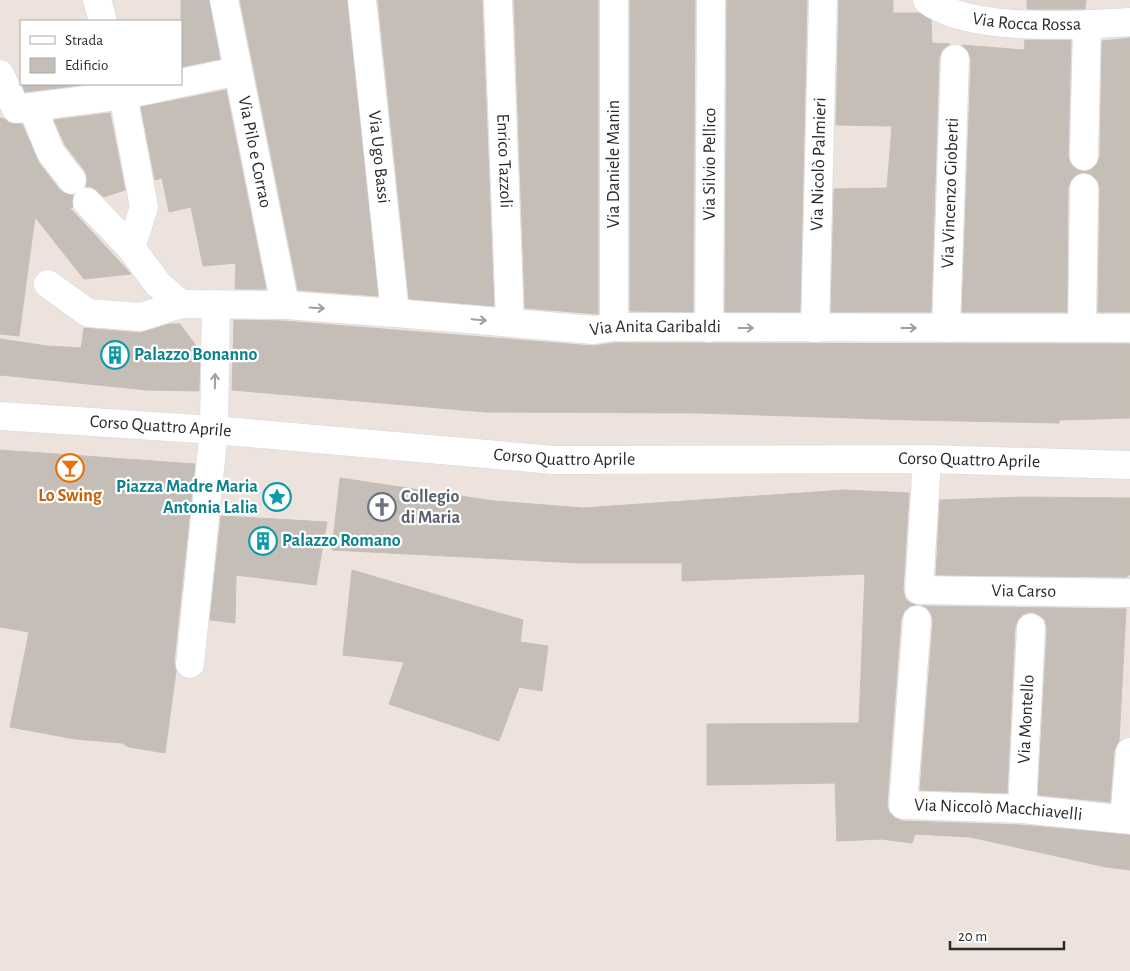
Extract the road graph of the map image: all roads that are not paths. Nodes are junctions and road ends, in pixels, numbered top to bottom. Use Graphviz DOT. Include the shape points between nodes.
graph roads {
  1 [pos="97,0"];
  2 [pos="224,0"];
  3 [pos="362,0"];
  4 [pos="498,0"];
  5 [pos="614,0"];
  6 [pos="711,0"];
  7 [pos="823,0"];
  8 [pos="927,0"];
  9 [pos="103,20"];
  10 [pos="1130,22"];
  11 [pos="1087,24"];
  12 [pos="955,59"];
  13 [pos="238,71"];
  14 [pos="1,77"];
  15 [pos="182,83"];
  16 [pos="165,85"];
  17 [pos="123,89"];
  18 [pos="32,107"];
  19 [pos="1084,156"];
  20 [pos="1084,188"];
  21 [pos="131,248"];
  22 [pos="48,284"];
  23 [pos="181,304"];
  24 [pos="216,304"];
  25 [pos="285,305"];
  26 [pos="396,313"];
  27 [pos="510,323"];
  28 [pos="614,327"];
  29 [pos="709,328"];
  30 [pos="815,328"];
  31 [pos="946,328"];
  32 [pos="1082,328"];
  33 [pos="1130,328"];
  34 [pos="0,416"];
  35 [pos="214,430"];
  36 [pos="926,459"];
  37 [pos="1130,465"];
  38 [pos="1130,593"];
  39 [pos="917,620"];
  40 [pos="1031,628"];
  41 [pos="190,664"];
  42 [pos="1130,752"];
  43 [pos="1022,809"];
  44 [pos="1127,820"];
  1 -- 9 [label="street"];
  2 -- 13 [label="street, Via Pilo e Corrao"];
  3 -- 26 [label="street, Via Ugo Bassi"];
  4 -- 27 [label="street, Enrico Tazzoli"];
  5 -- 28 [label="street, Via Daniele Manin"];
  6 -- 29 [label="street, Via Silvio Pellico"];
  7 -- 30 [label="street, Via Nicolò Palmieri"];
  8 -- 11 [label="street, Via Rocca Rossa" via="936,7 972,18 1013,23"];
  10 -- 11 [label="street, Via Rocca Rossa"];
  11 -- 19 [label="street"];
  12 -- 31 [label="street, Via Vincenzo Gioberti"];
  13 -- 15 [label="street"];
  13 -- 25 [label="street, Via Pilo e Corrao"];
  14 -- 18 [label="street" via="16,109"];
  16 -- 17 [label="street"];
  17 -- 18 [label="street"];
  17 -- 21 [label="street" via="144,207"];
  18 -- 21 [label="street" via="51,153"];
  20 -- 32 [label="street"];
  21 -- 23 [label="street" via="158,284"];
  22 -- 23 [label="street, Via Anita Garibaldi" via="88,313 141,317"];
  23 -- 24 [label="street, Via Anita Garibaldi"];
  24 -- 25 [label="street, Via Anita Garibaldi"];
  35 -- 24 [label="street, one-way"];
  25 -- 26 [label="street, Via Anita Garibaldi, one-way"];
  26 -- 27 [label="street, Via Anita Garibaldi, one-way"];
  27 -- 28 [label="street, Via Anita Garibaldi" via="594,330"];
  28 -- 29 [label="street, Via Anita Garibaldi"];
  29 -- 30 [label="street, Via Anita Garibaldi, one-way"];
  30 -- 31 [label="street, Via Anita Garibaldi, one-way"];
  31 -- 32 [label="street, Via Anita Garibaldi"];
  32 -- 33 [label="street, Via Anita Garibaldi"];
  34 -- 35 [label="street, Corso Quattro Aprile"];
  35 -- 36 [label="street, Corso Quattro Aprile" via="554,460"];
  35 -- 41 [label="street"];
  36 -- 37 [label="street, Corso Quattro Aprile"];
  36 -- 38 [label="street, Via Carso" via="919,590"];
  39 -- 43 [label="street, Via Niccolò Macchiavelli" via="903,805"];
  40 -- 43 [label="street, Via Montello"];
  42 -- 44 [label="street"];
  43 -- 44 [label="street, Via Niccolò Macchiavelli"];
}
